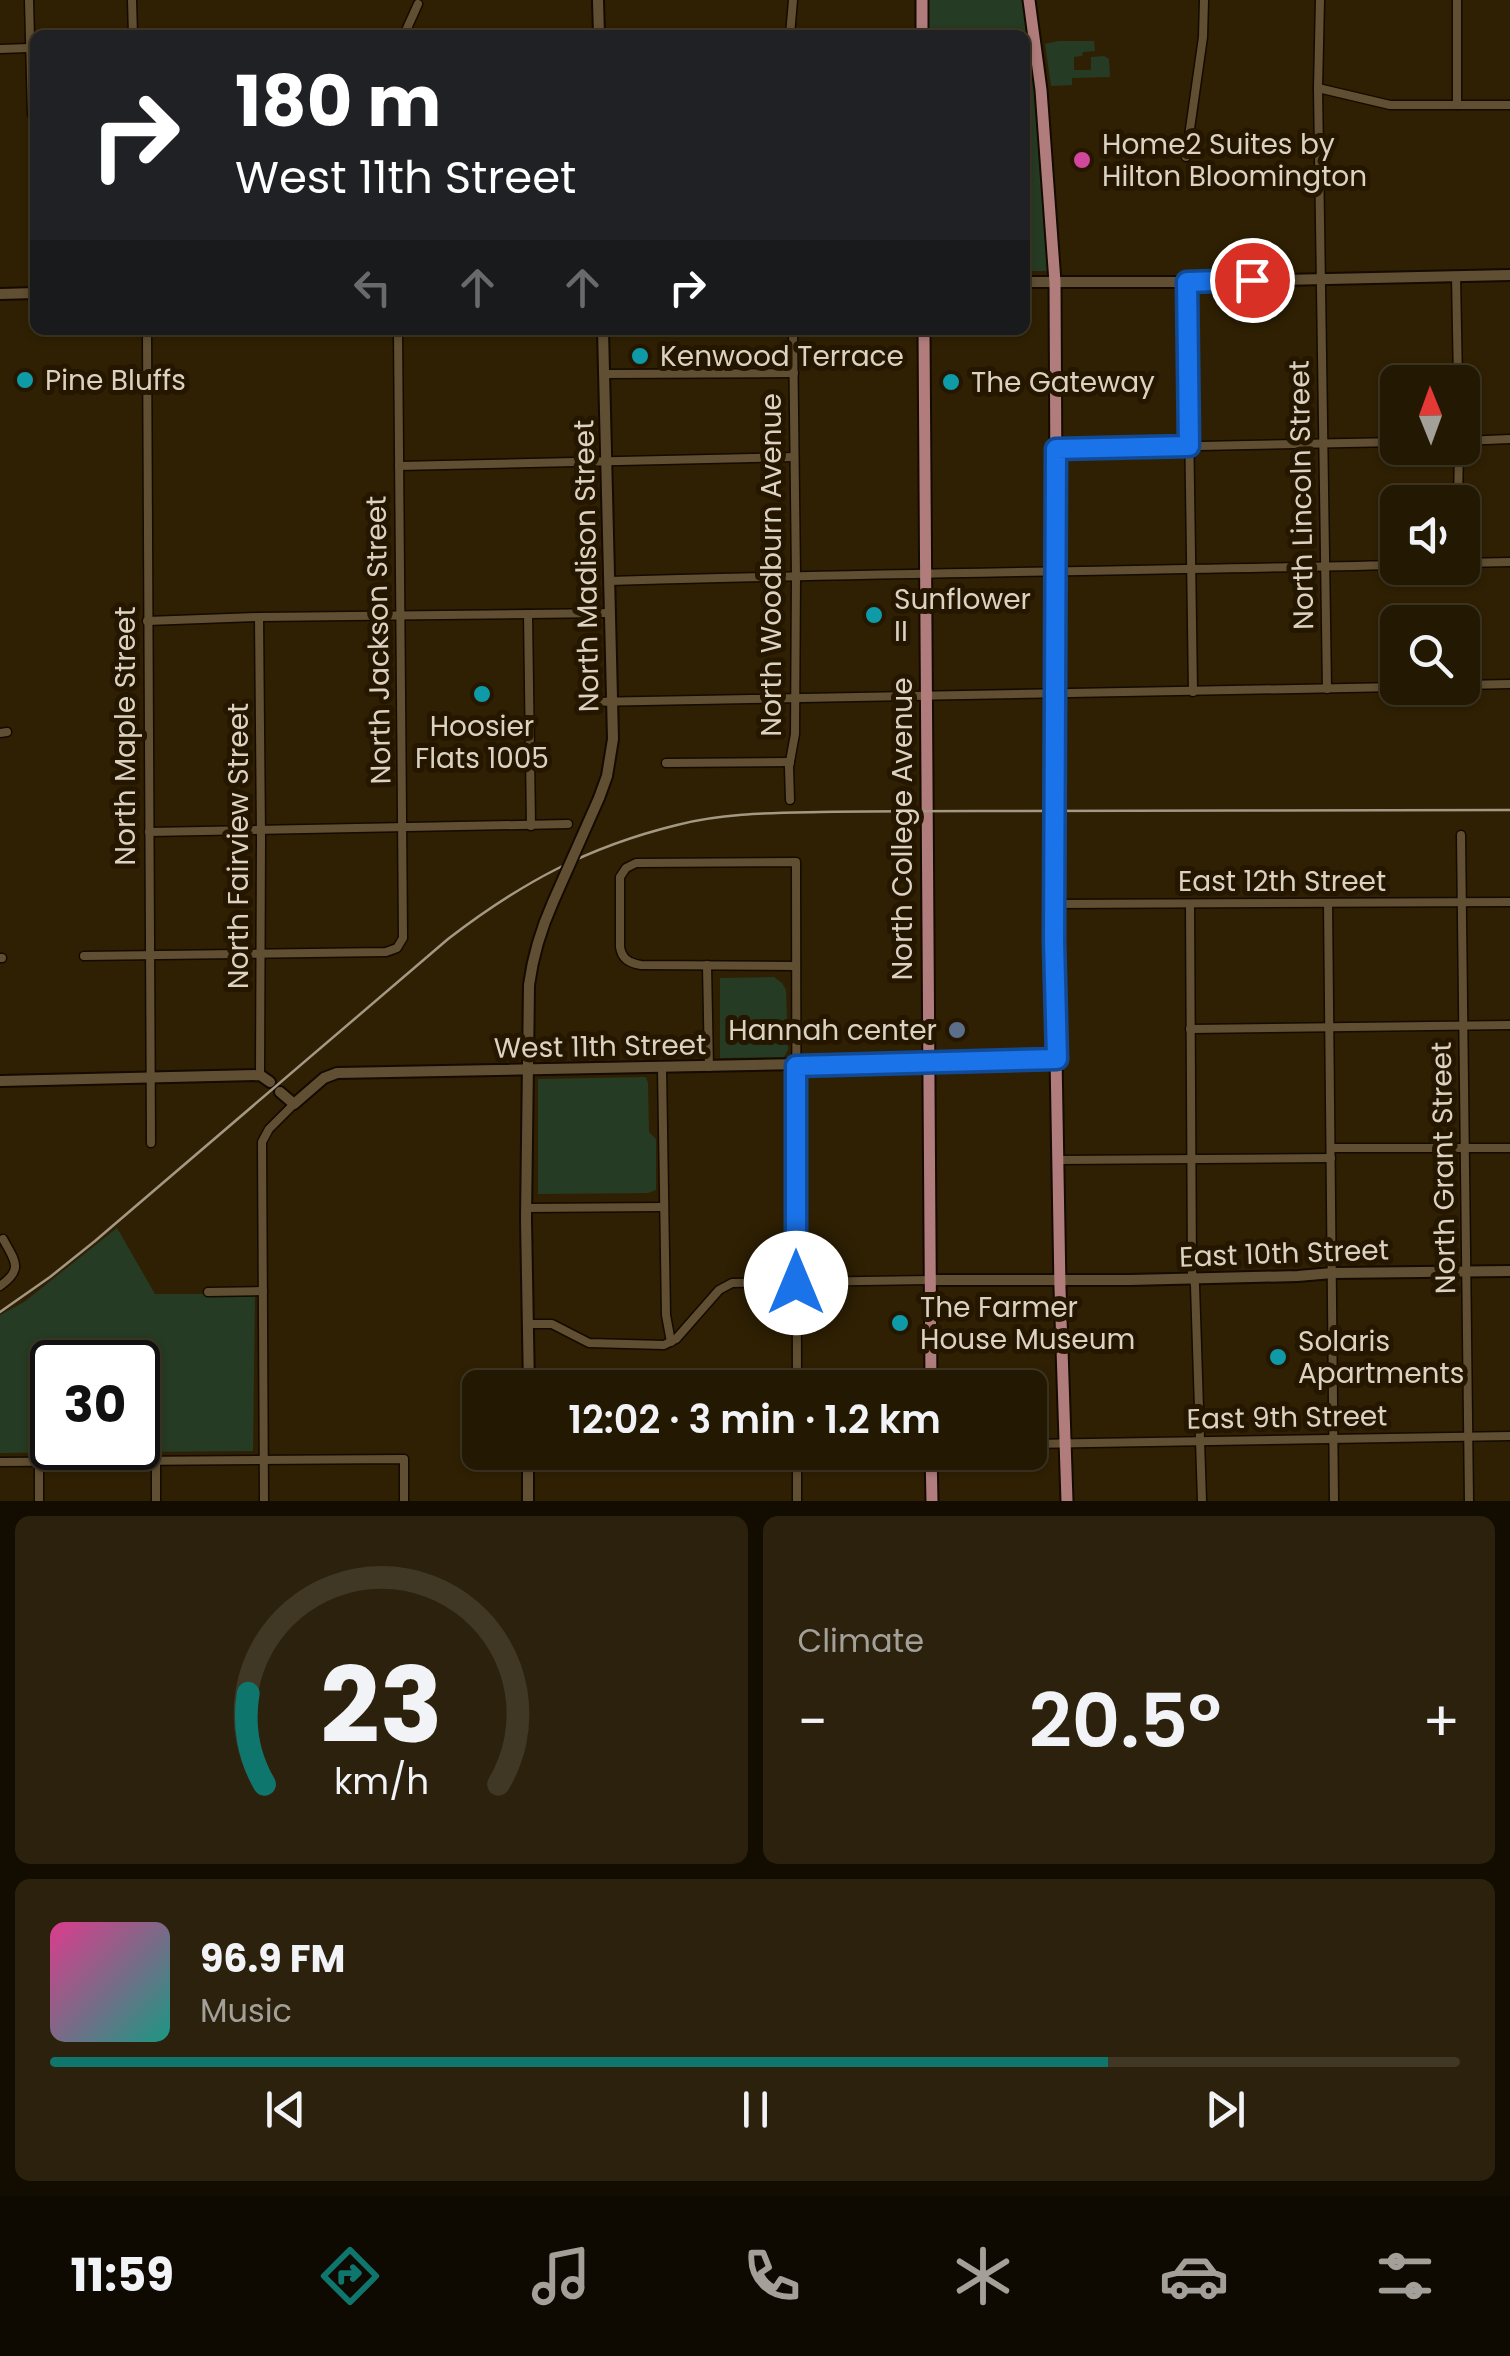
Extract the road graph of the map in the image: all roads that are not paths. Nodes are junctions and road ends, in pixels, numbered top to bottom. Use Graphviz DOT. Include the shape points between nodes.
graph roads {
  1 [pos="29,0"];
  2 [pos="132,0"];
  3 [pos="598,0"];
  4 [pos="793,0"];
  5 [pos="922,0"];
  6 [pos="1028,0"];
  7 [pos="1204,0"];
  8 [pos="1320,0"];
  9 [pos="1457,0"];
  10 [pos="418,4"];
  11 [pos="132,30"];
  12 [pos="406,30"];
  13 [pos="598,30"];
  14 [pos="790,30"];
  15 [pos="922,30"];
  16 [pos="0,48"];
  17 [pos="29,48"];
  18 [pos="30,70"];
  19 [pos="1318,88"];
  20 [pos="1510,104"];
  21 [pos="1457,105"];
  22 [pos="1186,156"];
  23 [pos="1510,275"];
  24 [pos="1456,276"];
  25 [pos="1321,278"];
  26 [pos="1030,282"];
  27 [pos="1055,282"];
  28 [pos="1187,282"];
  29 [pos="0,294"];
  30 [pos="30,294"];
  31 [pos="146,335"];
  32 [pos="398,335"];
  33 [pos="603,335"];
  34 [pos="793,335"];
  35 [pos="924,335"];
  36 [pos="1458,365"];
  37 [pos="794,372"];
  38 [pos="604,374"];
  39 [pos="1510,439"];
  40 [pos="1480,440"];
  41 [pos="1380,442"];
  42 [pos="1323,444"];
  43 [pos="1189,446"];
  44 [pos="1056,449"];
  45 [pos="794,457"];
  46 [pos="607,460"];
  47 [pos="398,466"];
  48 [pos="1510,562"];
  49 [pos="1480,563"];
  50 [pos="1380,564"];
  51 [pos="1325,566"];
  52 [pos="1191,570"];
  53 [pos="1057,572"];
  54 [pos="926,575"];
  55 [pos="796,576"];
  56 [pos="609,582"];
  57 [pos="610,613"];
  58 [pos="528,614"];
  59 [pos="259,616"];
  60 [pos="402,616"];
  61 [pos="147,622"];
  62 [pos="1510,684"];
  63 [pos="1480,685"];
  64 [pos="1380,688"];
  65 [pos="1327,689"];
  66 [pos="1193,692"];
  67 [pos="1057,694"];
  68 [pos="927,696"];
  69 [pos="796,698"];
  70 [pos="590,702"];
  71 [pos="613,704"];
  72 [pos="790,762"];
  73 [pos="666,763"];
  74 [pos="790,800"];
  75 [pos="568,824"];
  76 [pos="531,826"];
  77 [pos="402,829"];
  78 [pos="261,830"];
  79 [pos="148,832"];
  80 [pos="1461,835"];
  81 [pos="1510,902"];
  82 [pos="1328,903"];
  83 [pos="1462,903"];
  84 [pos="1054,904"];
  85 [pos="1190,904"];
  86 [pos="261,954"];
  87 [pos="84,956"];
  88 [pos="149,956"];
  89 [pos="707,965"];
  90 [pos="796,966"];
  91 [pos="1462,1025"];
  92 [pos="1510,1025"];
  93 [pos="1330,1027"];
  94 [pos="1190,1029"];
  95 [pos="1057,1059"];
  96 [pos="928,1062"];
  97 [pos="796,1066"];
  98 [pos="709,1067"];
  99 [pos="662,1068"];
  100 [pos="528,1070"];
  101 [pos="150,1078"];
  102 [pos="265,1079"];
  103 [pos="0,1080"];
  104 [pos="280,1092"];
  105 [pos="294,1104"];
  106 [pos="152,1143"];
  107 [pos="1464,1148"];
  108 [pos="1510,1148"];
  109 [pos="1330,1153"];
  110 [pos="1191,1159"];
  111 [pos="1058,1160"];
  112 [pos="663,1207"];
  113 [pos="526,1208"];
  114 [pos="1,1238"];
  115 [pos="1510,1271"];
  116 [pos="1466,1272"];
  117 [pos="1332,1273"];
  118 [pos="1193,1278"];
  119 [pos="930,1280"];
  120 [pos="1060,1280"];
  121 [pos="796,1283"];
  122 [pos="0,1286"];
  123 [pos="264,1290"];
  124 [pos="208,1292"];
  125 [pos="527,1324"];
  126 [pos="670,1342"];
  127 [pos="528,1370"];
  128 [pos="797,1370"];
  129 [pos="931,1370"];
  130 [pos="1468,1436"];
  131 [pos="1510,1436"];
  132 [pos="1333,1439"];
  133 [pos="1200,1442"];
  134 [pos="1065,1443"];
  135 [pos="1047,1444"];
  136 [pos="264,1459"];
  137 [pos="160,1461"];
  138 [pos="0,1462"];
  139 [pos="30,1462"];
  140 [pos="39,1470"];
  141 [pos="156,1470"];
  142 [pos="528,1470"];
  143 [pos="797,1470"];
  144 [pos="931,1470"];
  145 [pos="39,1501"];
  146 [pos="156,1501"];
  147 [pos="264,1501"];
  148 [pos="404,1501"];
  149 [pos="528,1501"];
  150 [pos="797,1501"];
  151 [pos="932,1501"];
  152 [pos="1067,1501"];
  153 [pos="1202,1501"];
  154 [pos="1334,1501"];
  155 [pos="1469,1501"];
  1 -- 17 [label="street"];
  2 -- 11 [label="street"];
  3 -- 13 [label="street"];
  4 -- 14 [label="street"];
  5 -- 15 [label="main road"];
  6 -- 27 [label="main road" via="1042,90"];
  7 -- 22 [label="street"];
  8 -- 19 [label="street, North Lincoln Street"];
  9 -- 21 [label="street"];
  10 -- 12 [label="street"];
  16 -- 17 [label="street"];
  17 -- 18 [label="street"];
  19 -- 21 [label="street" via="1390,106"];
  19 -- 25 [label="street, North Lincoln Street"];
  20 -- 21 [label="street"];
  23 -- 24 [label="street"];
  24 -- 25 [label="street"];
  24 -- 36 [label="street"];
  25 -- 28 [label="street"];
  25 -- 42 [label="street, North Lincoln Street"];
  26 -- 27 [label="street"];
  27 -- 28 [label="street"];
  27 -- 44 [label="main road"];
  28 -- 43 [label="street"];
  29 -- 30 [label="street"];
  31 -- 61 [label="street, North Maple Street"];
  32 -- 47 [label="street, North Jackson Street"];
  33 -- 38 [label="street, North Madison Street"];
  34 -- 37 [label="street, North Woodburn Avenue"];
  35 -- 54 [label="main road, North College Avenue"];
  37 -- 38 [label="street"];
  37 -- 45 [label="street, North Woodburn Avenue"];
  38 -- 46 [label="street, North Madison Street"];
  39 -- 40 [label="street"];
  41 -- 42 [label="street"];
  42 -- 43 [label="street"];
  42 -- 51 [label="street, North Lincoln Street"];
  43 -- 44 [label="street"];
  43 -- 52 [label="street"];
  44 -- 53 [label="main road"];
  45 -- 46 [label="street"];
  45 -- 55 [label="street, North Woodburn Avenue"];
  46 -- 47 [label="street"];
  46 -- 56 [label="street, North Madison Street"];
  47 -- 60 [label="street, North Jackson Street"];
  48 -- 49 [label="street"];
  50 -- 51 [label="street"];
  51 -- 52 [label="street"];
  51 -- 65 [label="street, North Lincoln Street"];
  52 -- 53 [label="street"];
  52 -- 66 [label="street"];
  53 -- 54 [label="street"];
  53 -- 67 [label="main road"];
  54 -- 55 [label="street"];
  54 -- 68 [label="main road, North College Avenue"];
  55 -- 56 [label="street"];
  55 -- 69 [label="street, North Woodburn Avenue"];
  56 -- 57 [label="street, North Madison Street"];
  57 -- 58 [label="street"];
  57 -- 71 [label="street, North Madison Street"];
  58 -- 60 [label="street"];
  58 -- 76 [label="street"];
  59 -- 60 [label="street"];
  59 -- 61 [label="street"];
  59 -- 78 [label="street, North Fairview Street"];
  60 -- 77 [label="street, North Jackson Street"];
  61 -- 79 [label="street, North Maple Street"];
  62 -- 63 [label="street"];
  64 -- 65 [label="street"];
  65 -- 66 [label="street"];
  66 -- 67 [label="street"];
  67 -- 68 [label="street"];
  67 -- 84 [label="main road"];
  68 -- 69 [label="street"];
  68 -- 96 [label="main road, North College Avenue"];
  69 -- 71 [label="street"];
  69 -- 72 [label="street, North Woodburn Avenue"];
  70 -- 71 [label="street"];
  71 -- 100 [label="street, North Madison Street, bridge" via="600,798 532,960"];
  72 -- 73 [label="street"];
  72 -- 74 [label="street, North Woodburn Avenue"];
  75 -- 76 [label="street"];
  76 -- 77 [label="street"];
  77 -- 78 [label="street"];
  77 -- 86 [label="street, North Jackson Street" via="398,948"];
  78 -- 79 [label="street"];
  78 -- 86 [label="street, North Fairview Street"];
  79 -- 88 [label="street, North Maple Street"];
  80 -- 83 [label="street, North Grant Street"];
  81 -- 83 [label="street, East 12th Street"];
  82 -- 83 [label="street, East 12th Street"];
  82 -- 85 [label="street, East 12th Street"];
  82 -- 93 [label="street"];
  83 -- 91 [label="street, North Grant Street"];
  84 -- 85 [label="street, East 12th Street"];
  84 -- 95 [label="main road"];
  85 -- 94 [label="street"];
  86 -- 88 [label="street"];
  86 -- 102 [label="street, North Fairview Street"];
  87 -- 88 [label="street"];
  88 -- 101 [label="street, North Maple Street"];
  89 -- 90 [label="street"];
  89 -- 90 [label="street" via="641,965 622,955 618,884 625,869 796,862"];
  89 -- 98 [label="street"];
  90 -- 97 [label="street"];
  91 -- 92 [label="street"];
  91 -- 93 [label="street"];
  91 -- 107 [label="street, North Grant Street"];
  93 -- 94 [label="street"];
  93 -- 109 [label="street"];
  94 -- 110 [label="street"];
  95 -- 96 [label="street, West 11th Street"];
  95 -- 111 [label="main road"];
  96 -- 97 [label="street, West 11th Street"];
  96 -- 119 [label="main road, North College Avenue"];
  97 -- 98 [label="street, West 11th Street"];
  97 -- 121 [label="street"];
  98 -- 99 [label="street, West 11th Street"];
  99 -- 100 [label="street, West 11th Street"];
  99 -- 112 [label="street"];
  100 -- 105 [label="street, West 11th Street" via="333,1074"];
  100 -- 113 [label="street, North Madison Street"];
  101 -- 102 [label="street"];
  101 -- 103 [label="street"];
  101 -- 106 [label="street, North Maple Street"];
  104 -- 105 [label="street"];
  105 -- 123 [label="street" via="262,1142"];
  107 -- 108 [label="street"];
  107 -- 109 [label="street"];
  107 -- 116 [label="street, North Grant Street"];
  109 -- 110 [label="street"];
  109 -- 117 [label="street"];
  110 -- 111 [label="street"];
  110 -- 118 [label="street"];
  111 -- 120 [label="main road"];
  112 -- 113 [label="street"];
  112 -- 126 [label="street"];
  113 -- 125 [label="street, North Madison Street"];
  114 -- 122 [label="street" via="16,1268"];
  115 -- 116 [label="street, East 10th Street"];
  116 -- 117 [label="street, East 10th Street"];
  116 -- 130 [label="street, North Grant Street"];
  117 -- 118 [label="street, East 10th Street"];
  117 -- 132 [label="street"];
  118 -- 120 [label="street, East 10th Street"];
  118 -- 133 [label="street"];
  119 -- 120 [label="street, East 10th Street"];
  119 -- 121 [label="street"];
  119 -- 129 [label="main road, North College Avenue"];
  120 -- 134 [label="main road"];
  121 -- 126 [label="street" via="727,1285"];
  121 -- 128 [label="street"];
  123 -- 124 [label="street"];
  123 -- 136 [label="street"];
  125 -- 126 [label="street" via="557,1326 594,1344"];
  125 -- 127 [label="street, North Madison Street"];
  130 -- 131 [label="street, East 9th Street"];
  130 -- 132 [label="street, East 9th Street"];
  130 -- 155 [label="street, North Grant Street"];
  132 -- 133 [label="street, East 9th Street"];
  132 -- 154 [label="street"];
  133 -- 134 [label="street, East 9th Street"];
  133 -- 153 [label="street"];
  134 -- 135 [label="street, East 9th Street"];
  134 -- 152 [label="main road"];
  136 -- 137 [label="street"];
  136 -- 147 [label="street"];
  136 -- 148 [label="street" via="404,1459"];
  138 -- 139 [label="street"];
  140 -- 145 [label="street"];
  141 -- 146 [label="street"];
  142 -- 149 [label="street"];
  143 -- 150 [label="street"];
  144 -- 151 [label="main road"];
}
